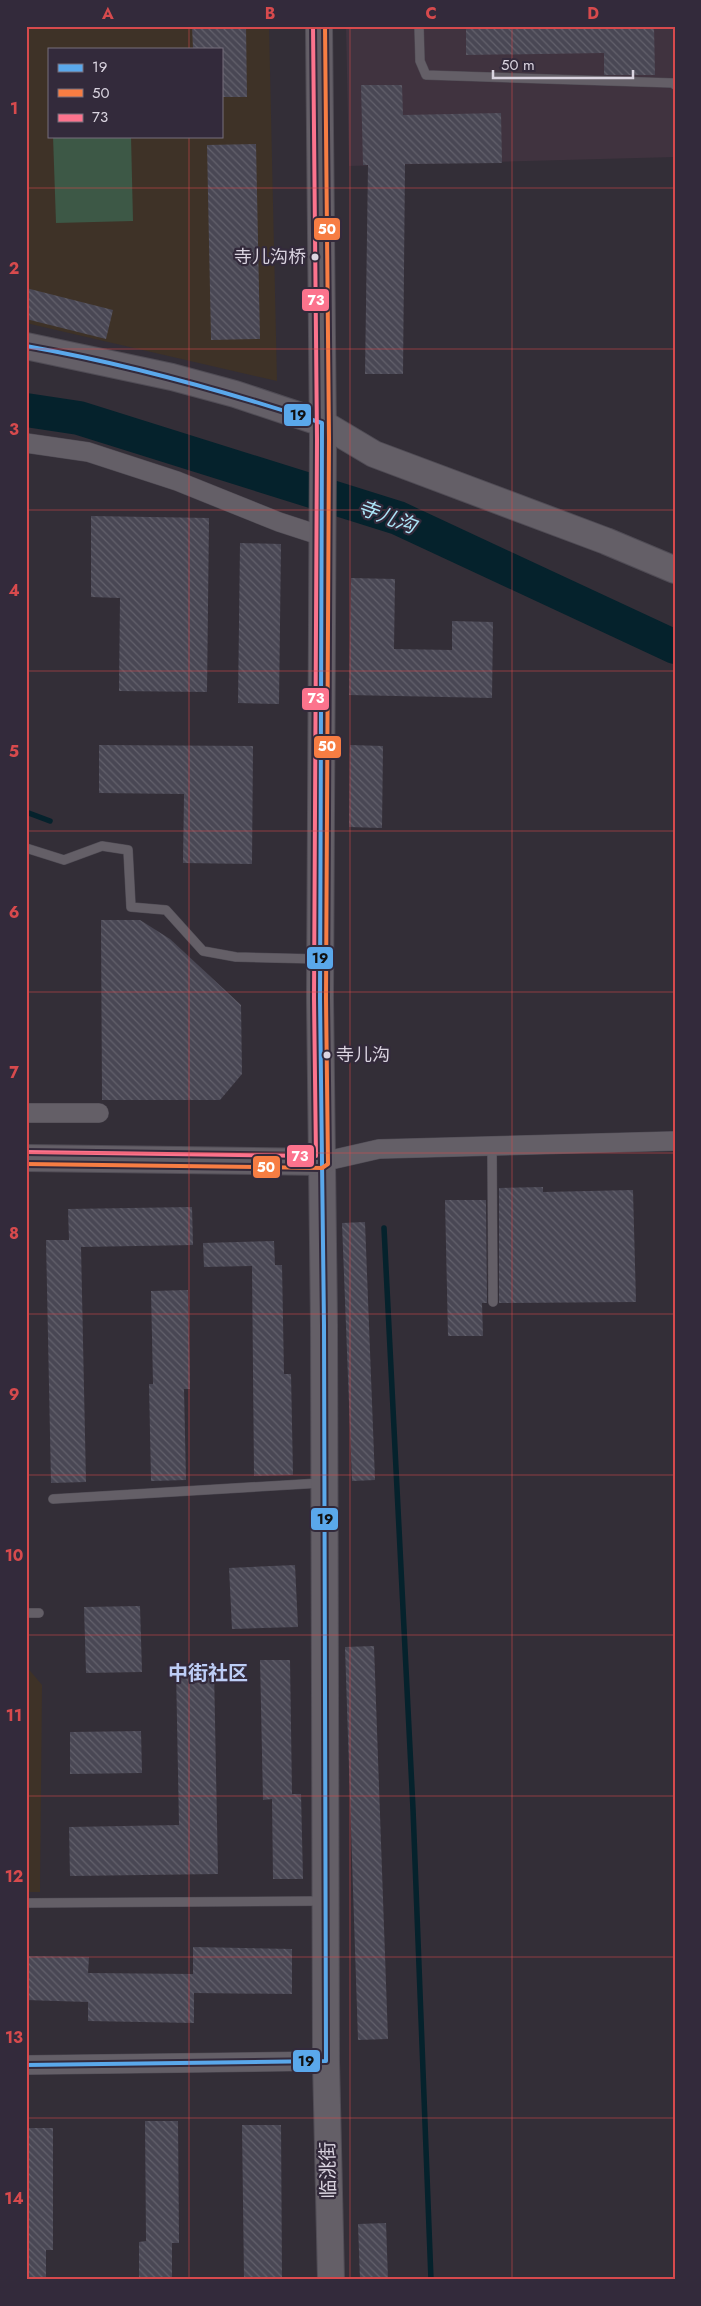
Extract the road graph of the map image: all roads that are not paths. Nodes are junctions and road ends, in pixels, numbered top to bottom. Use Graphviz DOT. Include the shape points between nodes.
graph roads {
  1 [pos="319,26"];
  2 [pos="419,26"];
  3 [pos="674,83"];
  4 [pos="26,346"];
  5 [pos="323,431"];
  6 [pos="26,443"];
  7 [pos="322,530"];
  8 [pos="675,570"];
  9 [pos="26,848"];
  10 [pos="320,959"];
  11 [pos="26,1113"];
  12 [pos="99,1114"];
  13 [pos="675,1141"];
  14 [pos="492,1146"];
  15 [pos="26,1158"];
  16 [pos="322,1162"];
  17 [pos="493,1302"];
  18 [pos="324,1483"];
  19 [pos="53,1499"];
  20 [pos="39,1612"];
  21 [pos="26,1613"];
  22 [pos="325,1901"];
  23 [pos="26,1903"];
  24 [pos="326,2061"];
  25 [pos="26,2065"];
  26 [pos="330,2280"];
  1 -- 5 [label="street, 临洮街"];
  2 -- 3 [label="lane" via="420,61 426,75"];
  4 -- 5 [label="street" via="235,394"];
  5 -- 7 [label="street, 临洮街"];
  5 -- 8 [label="street" via="374,454 606,540"];
  6 -- 7 [label="street" via="88,452 177,481 279,522"];
  7 -- 10 [label="street, 临洮街"];
  9 -- 10 [label="lane" via="64,860 102,846 128,850 131,906 166,910 203,951 236,957"];
  10 -- 16 [label="street, 临洮街"];
  11 -- 12 [label="street"];
  13 -- 14 [label="street"];
  14 -- 16 [label="street" via="379,1149"];
  14 -- 17 [label="lane"];
  15 -- 16 [label="street"];
  16 -- 18 [label="street, 临洮街"];
  18 -- 19 [label="lane"];
  18 -- 22 [label="street, 临洮街"];
  20 -- 21 [label="lane"];
  22 -- 23 [label="lane"];
  22 -- 24 [label="street, 临洮街"];
  24 -- 25 [label="street"];
  24 -- 26 [label="street, 临洮街"];
}
